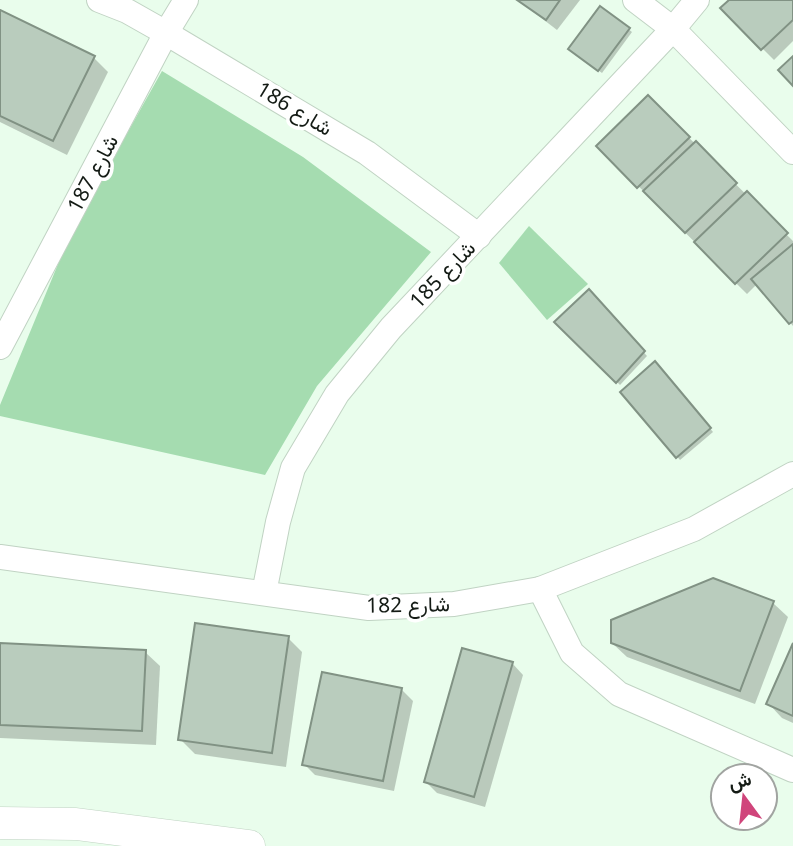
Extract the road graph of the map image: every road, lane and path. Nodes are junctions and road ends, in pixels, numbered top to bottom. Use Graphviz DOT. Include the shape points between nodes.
graph roads {
  1 [pos="99,0"];
  2 [pos="186,0"];
  3 [pos="635,0"];
  4 [pos="697,0"];
  5 [pos="673,29"];
  6 [pos="166,33"];
  7 [pos="793,152"];
  8 [pos="479,236"];
  9 [pos="0,347"];
  10 [pos="793,474"];
  11 [pos="0,557"];
  12 [pos="540,589"];
  13 [pos="264,593"];
  14 [pos="793,770"];
  15 [pos="0,823"];
  16 [pos="248,846"];
  1 -- 6 [label="street, شارع 186"];
  2 -- 6 [label="street, شارع 187"];
  3 -- 5 [label="street"];
  4 -- 5 [label="street, شارع 185"];
  5 -- 7 [label="street"];
  5 -- 8 [label="street, شارع 185"];
  6 -- 8 [label="street, شارع 186" via="368,152"];
  6 -- 9 [label="street, شارع 187"];
  8 -- 13 [label="street, شارع 185" via="391,327 337,394 293,468"];
  10 -- 12 [label="street, شارع 182" via="694,529"];
  11 -- 13 [label="street, شارع 182"];
  12 -- 13 [label="street, شارع 182" via="454,604 369,607"];
  12 -- 14 [label="street" via="572,653 619,694"];
  15 -- 16 [label="main road" via="76,824"];
}
